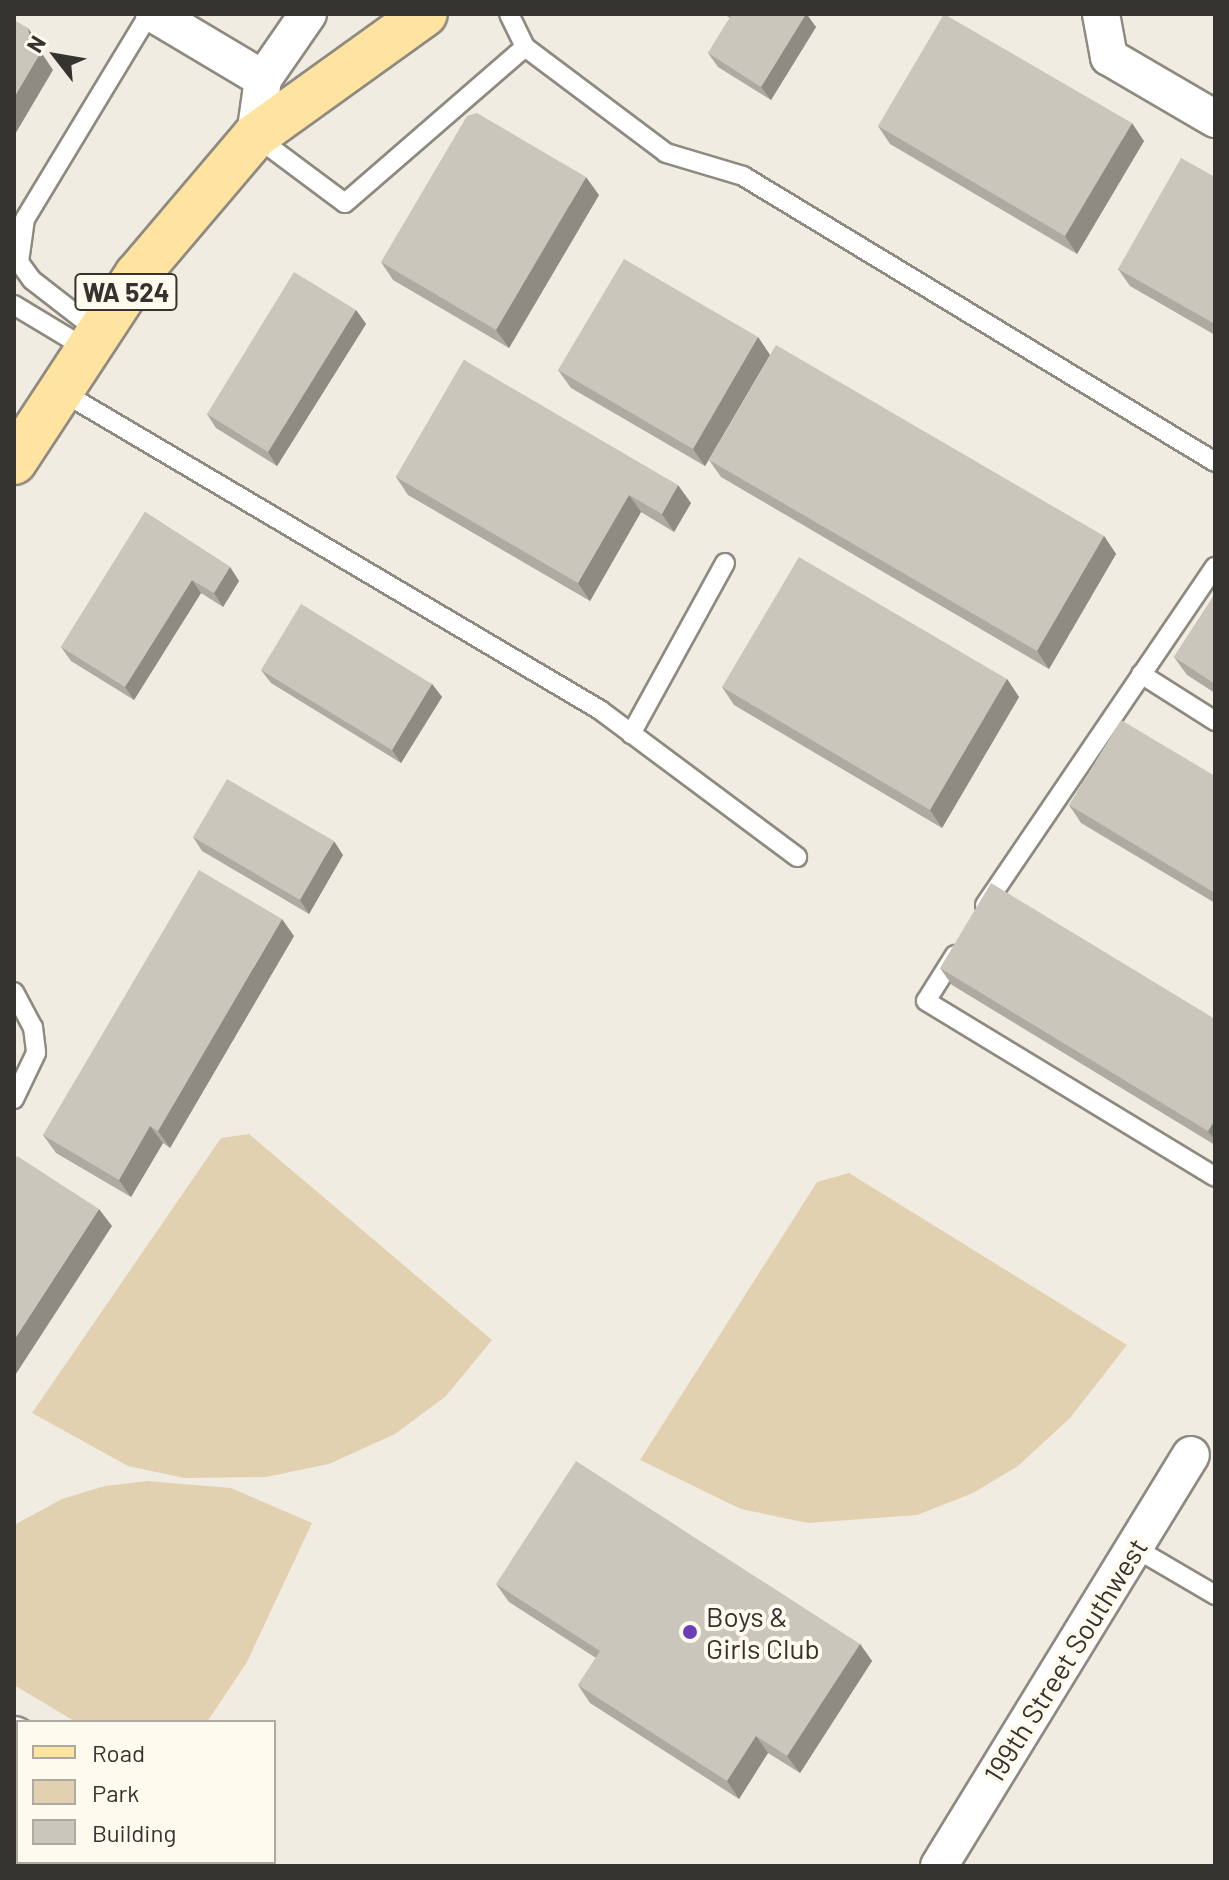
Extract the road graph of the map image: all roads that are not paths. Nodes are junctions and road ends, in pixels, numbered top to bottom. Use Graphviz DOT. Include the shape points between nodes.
graph roads {
  1 [pos="152,14"];
  2 [pos="308,14"];
  3 [pos="425,14"];
  4 [pos="509,14"];
  5 [pos="1101,14"];
  6 [pos="525,47"];
  7 [pos="263,79"];
  8 [pos="1215,119"];
  9 [pos="255,136"];
  10 [pos="14,305"];
  11 [pos="93,341"];
  12 [pos="59,390"];
  13 [pos="16,452"];
  14 [pos="1215,462"];
  15 [pos="725,563"];
  16 [pos="1215,567"];
  17 [pos="1141,674"];
  18 [pos="1215,721"];
  19 [pos="631,734"];
  20 [pos="797,857"];
  21 [pos="14,992"];
  22 [pos="14,1099"];
  23 [pos="1215,1177"];
  24 [pos="1191,1455"];
  25 [pos="1135,1548"];
  26 [pos="1215,1595"];
  27 [pos="939,1866"];
  1 -- 7 [label="street"];
  1 -- 11 [label="lane" via="25,219 19,262"];
  2 -- 7 [label="street"];
  3 -- 9 [label="main road, WA 524"];
  4 -- 6 [label="lane"];
  5 -- 8 [label="street" via="1109,57"];
  6 -- 9 [label="lane" via="345,203"];
  6 -- 14 [label="lane" via="666,153 743,176"];
  7 -- 9 [label="street"];
  9 -- 11 [label="main road, WA 524" via="137,275"];
  10 -- 11 [label="lane"];
  11 -- 12 [label="main road, WA 524"];
  12 -- 13 [label="main road, WA 524"];
  12 -- 19 [label="lane"];
  15 -- 19 [label="lane"];
  16 -- 17 [label="lane"];
  17 -- 18 [label="lane"];
  17 -- 23 [label="lane" via="926,1001"];
  19 -- 20 [label="lane"];
  21 -- 22 [label="lane" via="33,1027 36,1053"];
  24 -- 25 [label="street, 199th Street Southwest"];
  25 -- 26 [label="lane"];
  25 -- 27 [label="street, 199th Street Southwest"];
}
